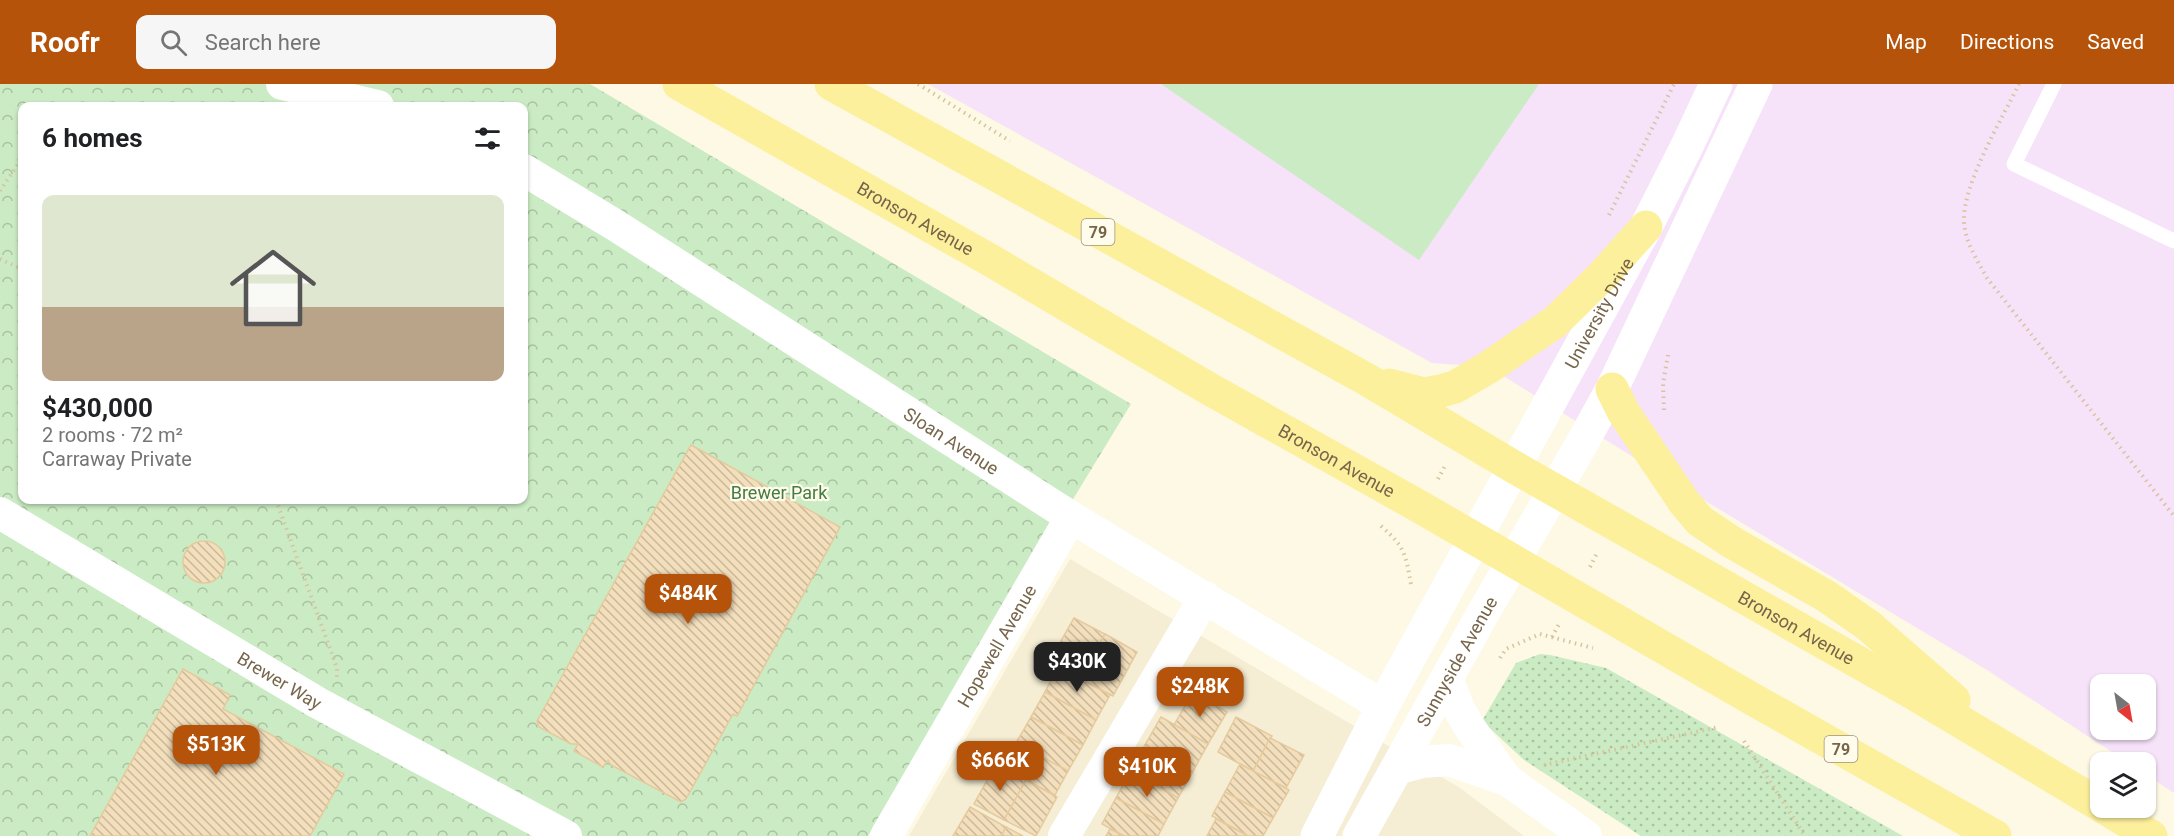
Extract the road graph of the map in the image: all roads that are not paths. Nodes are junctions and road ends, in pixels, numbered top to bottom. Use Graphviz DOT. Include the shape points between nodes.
graph roads {
  1 [pos="282,84"];
  2 [pos="679,84"];
  3 [pos="831,84"];
  4 [pos="1716,84"];
  5 [pos="1756,84"];
  6 [pos="2054,84"];
  7 [pos="361,102"];
  8 [pos="528,172"];
  9 [pos="1646,227"];
  10 [pos="2174,242"];
  11 [pos="1366,379"];
  12 [pos="1612,389"];
  13 [pos="1514,466"];
  14 [pos="1555,490"];
  15 [pos="0,513"];
  16 [pos="1071,517"];
  17 [pos="1474,538"];
  18 [pos="1513,561"];
  19 [pos="1204,597"];
  20 [pos="1447,678"];
  21 [pos="1383,706"];
  22 [pos="2022,758"];
  23 [pos="1396,769"];
  24 [pos="1507,780"];
  25 [pos="2090,799"];
  26 [pos="2122,818"];
  27 [pos="566,836"];
  28 [pos="886,836"];
  29 [pos="1064,836"];
  30 [pos="1317,836"];
  31 [pos="1359,836"];
  32 [pos="1586,836"];
  33 [pos="1995,836"];
  34 [pos="2151,836"];
  1 -- 7 [label="street"];
  2 -- 17 [label="main road, Bronson Avenue / 79"];
  3 -- 11 [label="main road, Bronson Avenue / 79"];
  4 -- 9 [label="street, University Drive"];
  5 -- 12 [label="street"];
  6 -- 10 [label="lane" via="2014,164"];
  8 -- 16 [label="street, Sloan Avenue"];
  9 -- 11 [label="main road" via="1555,322 1455,387 1424,394"];
  9 -- 13 [label="street, University Drive"];
  11 -- 13 [label="main road, Bronson Avenue / 79"];
  12 -- 14 [label="street"];
  12 -- 22 [label="main road" via="1627,418 1700,521 1869,626"];
  13 -- 14 [label="main road, Bronson Avenue / 79"];
  13 -- 17 [label="street, University Drive"];
  14 -- 18 [label="street, Sunnyside Avenue"];
  14 -- 22 [label="main road, Bronson Avenue / 79"];
  15 -- 27 [label="street, Brewer Way" via="341,715"];
  16 -- 19 [label="street, Sloan Avenue"];
  16 -- 28 [label="street, Hopewell Avenue"];
  17 -- 18 [label="main road, Bronson Avenue / 79"];
  17 -- 21 [label="street"];
  18 -- 20 [label="street, Sunnyside Avenue"];
  18 -- 33 [label="main road, Bronson Avenue / 79"];
  19 -- 21 [label="street, Sloan Avenue"];
  19 -- 29 [label="street"];
  20 -- 23 [label="street, Sunnyside Avenue"];
  20 -- 24 [label="street" via="1470,728"];
  21 -- 30 [label="street"];
  22 -- 25 [label="main road, Bronson Avenue / 79"];
  23 -- 24 [label="street" via="1449,760"];
  23 -- 31 [label="street, Sunnyside Avenue"];
  24 -- 32 [label="street"];
  26 -- 34 [label="main road, Bronson Avenue / 79"];
}
